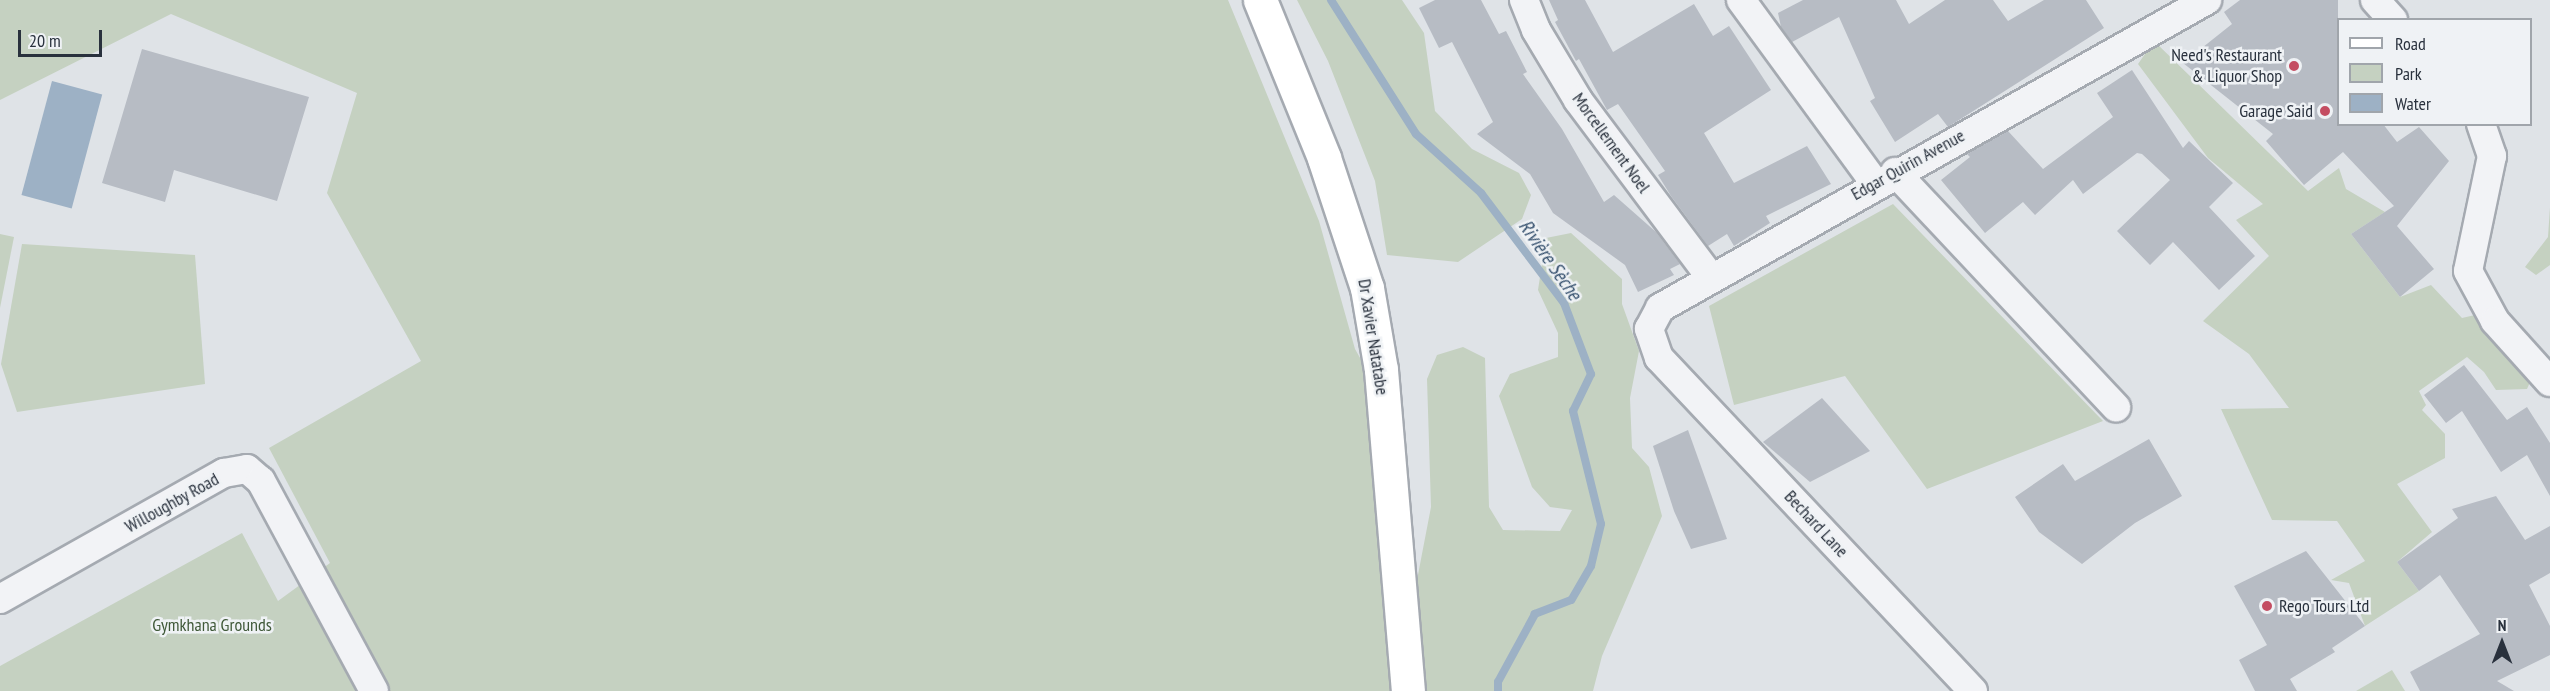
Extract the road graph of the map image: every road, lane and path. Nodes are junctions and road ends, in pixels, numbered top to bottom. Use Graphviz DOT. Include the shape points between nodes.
graph roads {
  1 [pos="1260,0"];
  2 [pos="1524,0"];
  3 [pos="1741,0"];
  4 [pos="2207,0"];
  5 [pos="2375,0"];
  6 [pos="2391,18"];
  7 [pos="2482,126"];
  8 [pos="1885,178"];
  9 [pos="1711,278"];
  10 [pos="1659,358"];
  11 [pos="2550,382"];
  12 [pos="2116,406"];
  13 [pos="0,599"];
  14 [pos="374,691"];
  15 [pos="1408,691"];
  16 [pos="1972,691"];
  1 -- 15 [label="main road, Dr Xavier Natatabe" via="1324,158 1367,288 1381,370"];
  2 -- 9 [label="street, Morcellement Noel" via="1536,30 1578,100"];
  3 -- 8 [label="street"];
  4 -- 8 [label="street, Edgar Quirin Avenue"];
  5 -- 6 [label="street"];
  7 -- 11 [label="street" via="2492,156 2468,271 2495,321"];
  8 -- 9 [label="street, Edgar Quirin Avenue"];
  8 -- 12 [label="street"];
  9 -- 10 [label="street, Edgar Quirin Avenue" via="1660,308 1648,329"];
  10 -- 16 [label="street, Bechard Lane"];
  13 -- 14 [label="street, Willoughby Road" via="224,473 247,469 261,481"];
}
